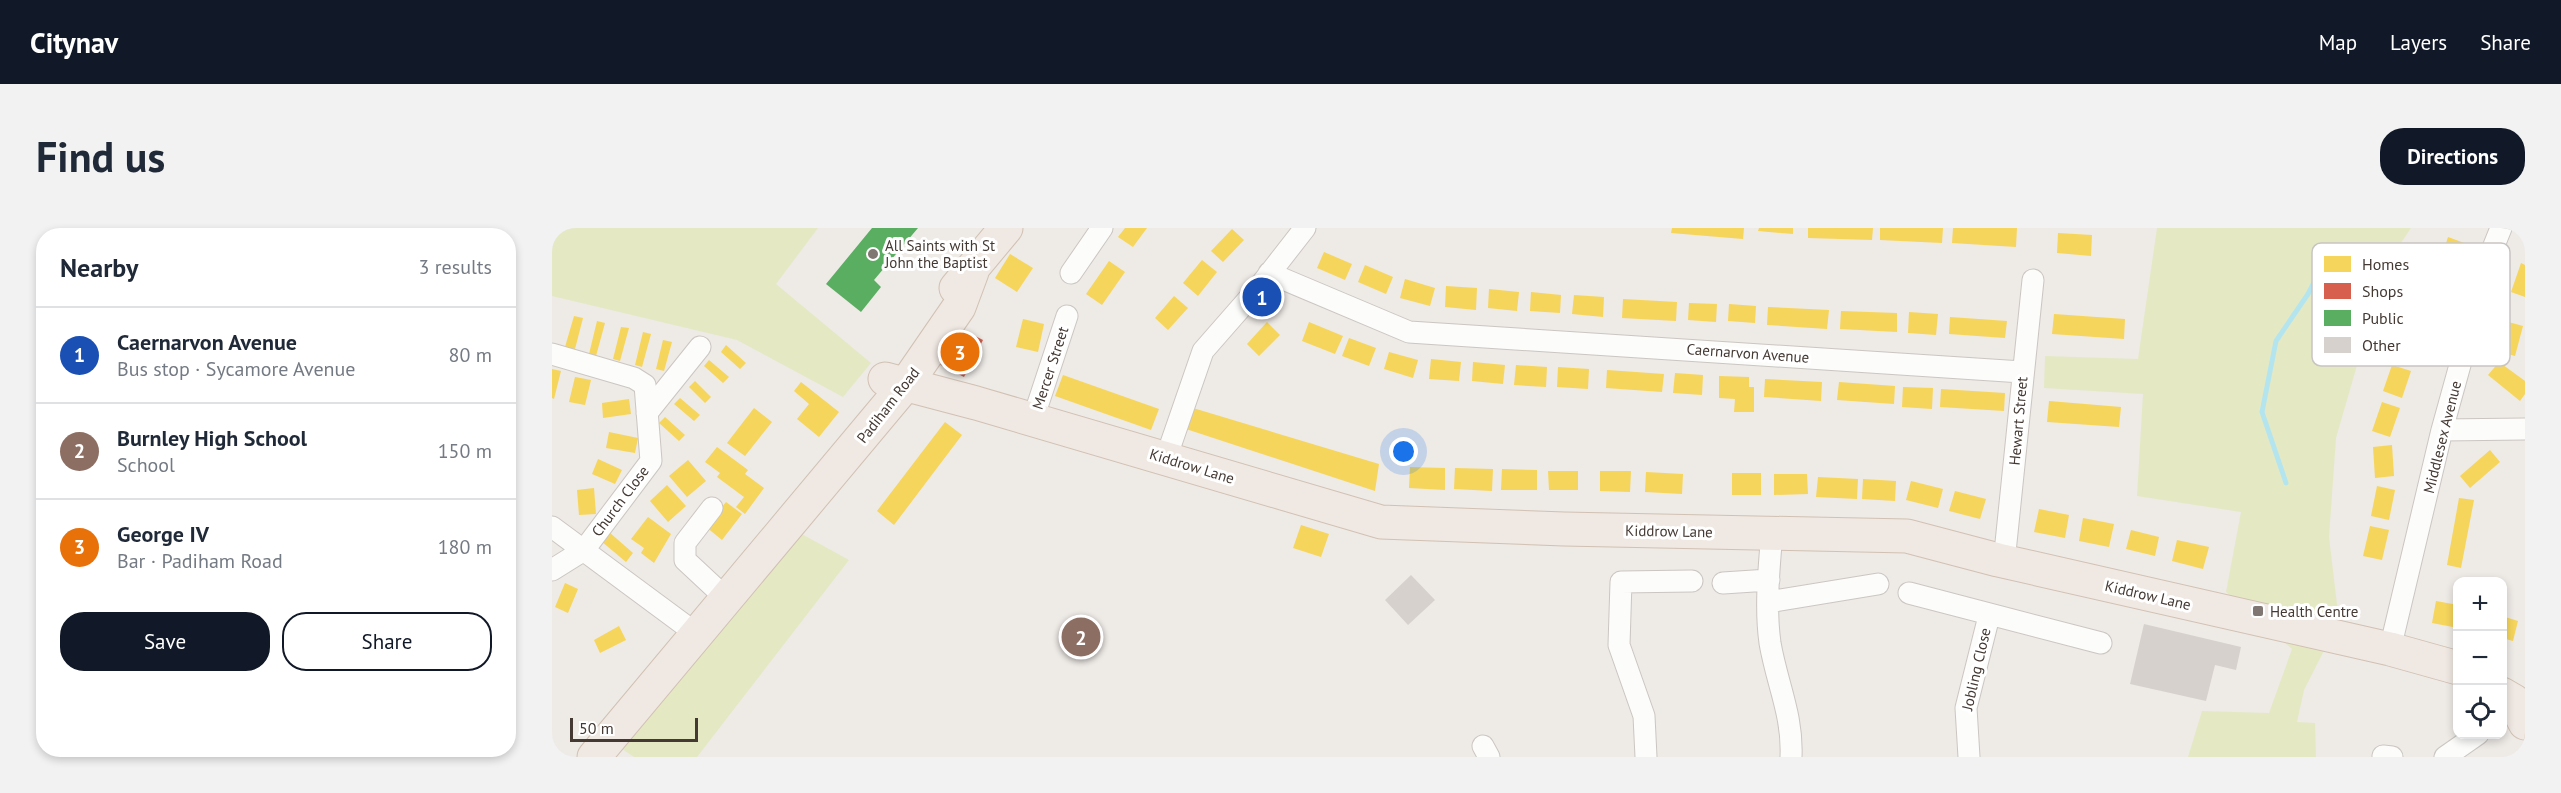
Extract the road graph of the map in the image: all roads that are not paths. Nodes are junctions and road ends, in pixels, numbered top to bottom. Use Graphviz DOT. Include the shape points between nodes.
graph roads {
  1 [pos="1006,228"];
  2 [pos="1102,228"];
  3 [pos="1305,228"];
  4 [pos="2501,228"];
  5 [pos="2495,243"];
  6 [pos="1071,273"];
  7 [pos="1269,273"];
  8 [pos="2033,280"];
  9 [pos="1067,316"];
  10 [pos="700,347"];
  11 [pos="552,354"];
  12 [pos="2460,366"];
  13 [pos="2022,372"];
  14 [pos="896,381"];
  15 [pos="647,413"];
  16 [pos="1033,419"];
  17 [pos="2525,429"];
  18 [pos="2442,430"];
  19 [pos="1166,458"];
  20 [pos="712,508"];
  21 [pos="552,527"];
  22 [pos="1772,532"];
  23 [pos="584,550"];
  24 [pos="2004,562"];
  25 [pos="552,570"];
  26 [pos="1769,580"];
  27 [pos="1692,581"];
  28 [pos="1723,583"];
  29 [pos="1878,584"];
  30 [pos="1909,593"];
  31 [pos="730,597"];
  32 [pos="1768,602"];
  33 [pos="1989,616"];
  34 [pos="698,635"];
  35 [pos="2101,643"];
  36 [pos="2390,649"];
  37 [pos="2453,667"];
  38 [pos="2472,739"];
  39 [pos="2384,756"];
  40 [pos="594,757"];
  41 [pos="1646,757"];
  42 [pos="1791,757"];
  43 [pos="1969,757"];
  44 [pos="2392,757"];
  45 [pos="2445,757"];
  1 -- 14 [label="main road, Padiham Road" via="972,272 959,307"];
  2 -- 6 [label="street"];
  3 -- 7 [label="street"];
  4 -- 5 [label="street, Middlesex Avenue"];
  7 -- 13 [label="street, Caernarvon Avenue" via="1409,332"];
  7 -- 19 [label="street" via="1203,351"];
  8 -- 13 [label="street, Hewart Street"];
  9 -- 16 [label="street, Mercer Street"];
  10 -- 15 [label="street"];
  11 -- 15 [label="street, Church Close" via="634,378 645,385"];
  12 -- 18 [label="street, Middlesex Avenue"];
  13 -- 24 [label="street, Hewart Street"];
  14 -- 16 [label="main road, Kiddrow Lane"];
  14 -- 31 [label="main road, Padiham Road" via="789,527"];
  15 -- 23 [label="street, Church Close" via="651,460"];
  16 -- 19 [label="main road, Kiddrow Lane"];
  17 -- 18 [label="street"];
  18 -- 36 [label="street, Middlesex Avenue"];
  19 -- 22 [label="main road, Kiddrow Lane" via="1382,522"];
  20 -- 31 [label="street" via="685,543 685,560"];
  21 -- 23 [label="street, Church Close"];
  22 -- 24 [label="main road, Kiddrow Lane" via="1907,536"];
  22 -- 26 [label="street"];
  23 -- 25 [label="street"];
  23 -- 34 [label="street, Church Close"];
  24 -- 36 [label="main road, Kiddrow Lane"];
  26 -- 28 [label="street"];
  26 -- 32 [label="street"];
  27 -- 41 [label="street" via="1621,582 1619,645 1644,717"];
  29 -- 32 [label="street"];
  30 -- 33 [label="street"];
  31 -- 34 [label="main road, Padiham Road"];
  32 -- 42 [label="street" via="1771,647 1789,715"];
  33 -- 35 [label="street"];
  33 -- 43 [label="street, Jobling Close" via="1966,708"];
  34 -- 40 [label="main road, Padiham Road"];
  36 -- 37 [label="main road, Kiddrow Lane"];
  38 -- 45 [label="street"];
  39 -- 44 [label="street"];
}
